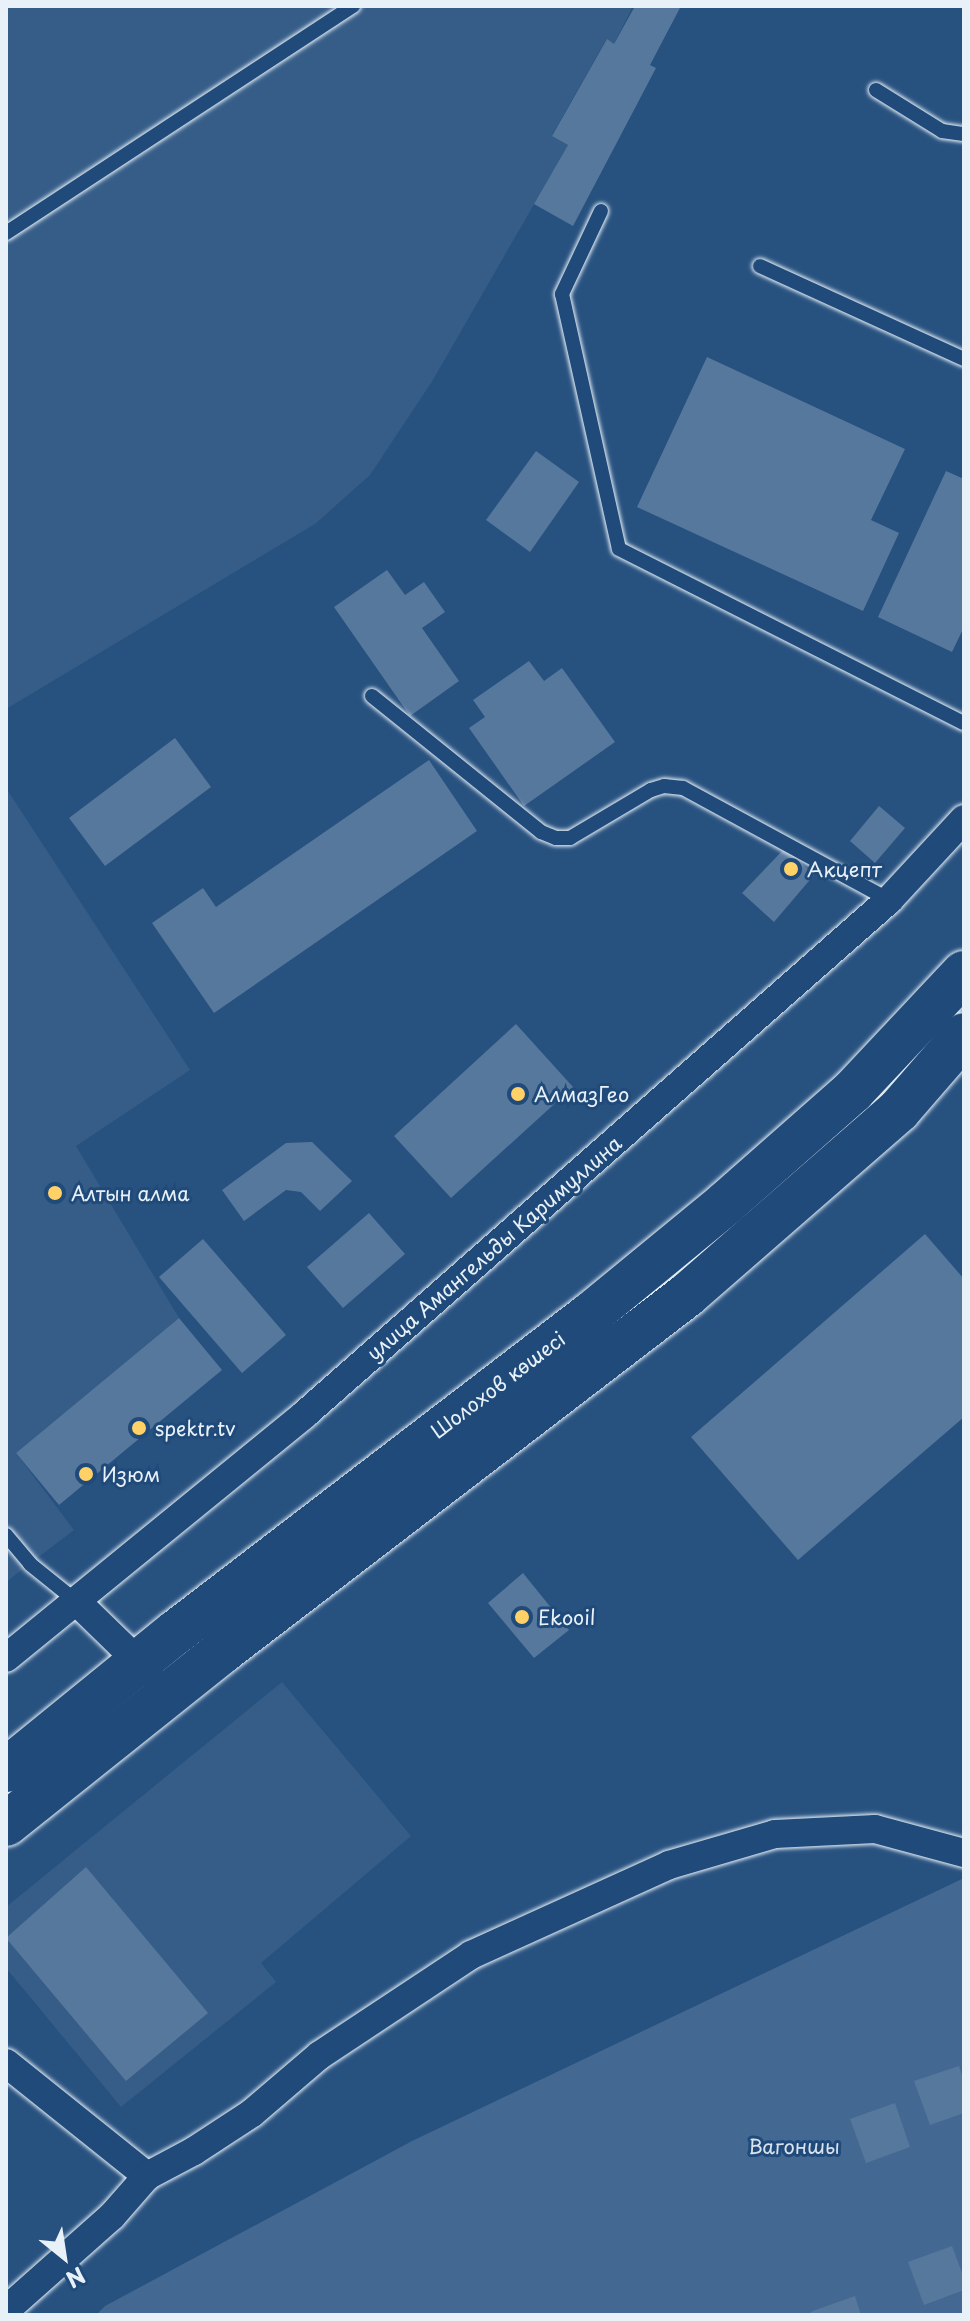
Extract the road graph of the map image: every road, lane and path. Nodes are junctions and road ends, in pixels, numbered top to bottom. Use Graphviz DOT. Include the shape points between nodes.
graph roads {
  1 [pos="353,6"];
  2 [pos="876,90"];
  3 [pos="964,134"];
  4 [pos="601,211"];
  5 [pos="6,233"];
  6 [pos="760,266"];
  7 [pos="964,359"];
  8 [pos="372,696"];
  9 [pos="964,723"];
  10 [pos="964,819"];
  11 [pos="889,900"];
  12 [pos="964,973"];
  13 [pos="964,1035"];
  14 [pos="6,1535"];
  15 [pos="76,1601"];
  16 [pos="6,1658"];
  17 [pos="138,1663"];
  18 [pos="171,1691"];
  19 [pos="6,1770"];
  20 [pos="6,1824"];
  21 [pos="964,1853"];
  22 [pos="6,2063"];
  23 [pos="147,2176"];
  24 [pos="6,2310"];
  1 -- 5 [label="lane"];
  2 -- 3 [label="lane" via="942,131"];
  4 -- 9 [label="lane" via="562,294 619,549"];
  6 -- 7 [label="lane"];
  8 -- 11 [label="lane" via="541,832 556,838 570,838 651,790 683,788"];
  10 -- 11 [label="street, улица Амангельды Каримуллина"];
  11 -- 15 [label="street, улица Амангельды Каримуллина" via="305,1414"];
  12 -- 17 [label="highway, Шолохов көшесі" via="853,1091 726,1203 591,1314"];
  13 -- 18 [label="highway" via="899,1110 687,1295"];
  14 -- 15 [label="lane" via="30,1564"];
  15 -- 16 [label="street, улица Амангельды Каримуллина"];
  15 -- 17 [label="street"];
  17 -- 18 [label="street"];
  17 -- 19 [label="highway, Шолохов көшесі"];
  18 -- 20 [label="highway"];
  21 -- 23 [label="street" via="875,1829 775,1834 669,1865 471,1955 320,2055 252,2113"];
  22 -- 23 [label="street"];
  23 -- 24 [label="street" via="112,2216"];
}
